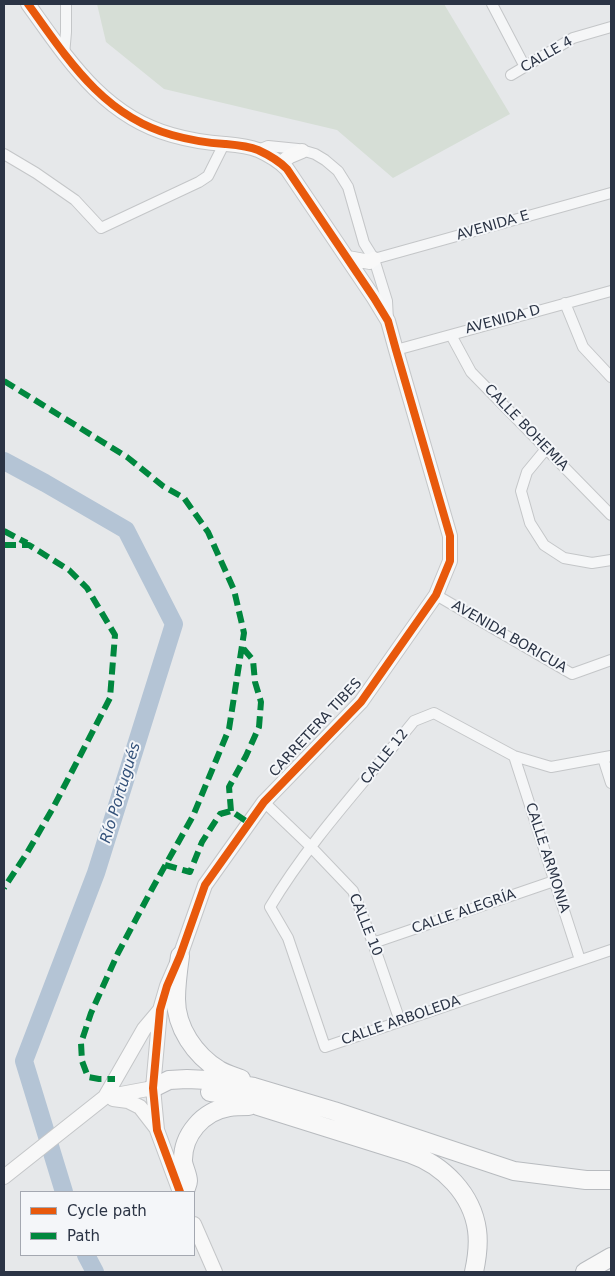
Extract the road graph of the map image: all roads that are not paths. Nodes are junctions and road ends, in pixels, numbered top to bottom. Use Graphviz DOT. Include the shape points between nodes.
graph roads {
  1 [pos="28,4"];
  2 [pos="66,4"];
  3 [pos="492,4"];
  4 [pos="611,26"];
  5 [pos="64,55"];
  6 [pos="525,67"];
  7 [pos="511,75"];
  8 [pos="224,144"];
  9 [pos="258,150"];
  10 [pos="302,150"];
  11 [pos="4,154"];
  12 [pos="281,163"];
  13 [pos="611,193"];
  14 [pos="348,258"];
  15 [pos="374,259"];
  16 [pos="611,291"];
  17 [pos="565,303"];
  18 [pos="388,321"];
  19 [pos="450,335"];
  20 [pos="396,350"];
  21 [pos="611,376"];
  22 [pos="546,449"];
  23 [pos="611,515"];
  24 [pos="611,560"];
  25 [pos="436,595"];
  26 [pos="611,660"];
  27 [pos="514,756"];
  28 [pos="607,757"];
  29 [pos="611,783"];
  30 [pos="264,802"];
  31 [pos="311,846"];
  32 [pos="554,881"];
  33 [pos="280,890"];
  34 [pos="374,943"];
  35 [pos="611,950"];
  36 [pos="180,956"];
  37 [pos="580,960"];
  38 [pos="160,1010"];
  39 [pos="400,1021"];
  40 [pos="254,1087"];
  41 [pos="153,1088"];
  42 [pos="103,1099"];
  43 [pos="258,1106"];
  44 [pos="157,1130"];
  45 [pos="4,1177"];
  46 [pos="611,1180"];
  47 [pos="180,1191"];
  48 [pos="185,1191"];
  49 [pos="195,1226"];
  50 [pos="611,1257"];
  51 [pos="215,1272"];
  52 [pos="474,1272"];
  53 [pos="585,1272"];
  1 -- 5 [label="street"];
  2 -- 5 [label="street"];
  3 -- 6 [label="street"];
  4 -- 6 [label="street, CALLE 4" via="573,38"];
  5 -- 8 [label="street" via="92,87 135,121 173,136"];
  6 -- 7 [label="street, CALLE 4"];
  8 -- 9 [label="street"];
  8 -- 11 [label="street" via="208,176 102,228 75,200"];
  9 -- 10 [label="street" via="268,146"];
  9 -- 12 [label="street"];
  10 -- 12 [label="street"];
  10 -- 15 [label="street" via="326,160 338,170 348,187 364,243"];
  12 -- 14 [label="street, CARRETERA TIBES"];
  13 -- 15 [label="street, AVENIDA E"];
  14 -- 15 [label="street" via="370,262"];
  14 -- 18 [label="street, CARRETERA TIBES"];
  15 -- 18 [label="street" via="387,300"];
  16 -- 17 [label="street, AVENIDA D"];
  17 -- 19 [label="street, AVENIDA D"];
  17 -- 21 [label="street" via="583,347"];
  18 -- 20 [label="street, CARRETERA TIBES"];
  19 -- 20 [label="street, AVENIDA D"];
  19 -- 22 [label="street, CALLE BOHEMIA" via="471,372"];
  20 -- 25 [label="street, CARRETERA TIBES" via="450,536 450,561"];
  22 -- 23 [label="street, CALLE BOHEMIA"];
  22 -- 24 [label="street" via="527,472 521,491 530,523 544,545 564,558 592,563"];
  25 -- 26 [label="street, AVENIDA BORICUA" via="572,674"];
  25 -- 30 [label="street, CARRETERA TIBES" via="361,702"];
  27 -- 28 [label="street, CALLE 12" via="551,767"];
  27 -- 31 [label="street, CALLE 12" via="434,713 414,722"];
  27 -- 32 [label="street, CALLE ARMONIA"];
  28 -- 29 [label="street"];
  30 -- 31 [label="street, CALLE 10"];
  30 -- 36 [label="street, CARRETERA TIBES" via="205,885"];
  31 -- 33 [label="street, CALLE 12"];
  31 -- 34 [label="street, CALLE 10" via="353,891"];
  32 -- 34 [label="street, CALLE ALEGRÍA"];
  32 -- 37 [label="street, CALLE ARMONIA"];
  33 -- 39 [label="street, CALLE ARBOLEDA" via="270,907 288,938 325,1047"];
  34 -- 39 [label="street, CALLE 10"];
  35 -- 37 [label="street, CALLE ARBOLEDA"];
  36 -- 38 [label="street, CARRETERA TIBES"];
  36 -- 40 [label="highway" via="176,998 178,1016 185,1032 197,1051 210,1063"];
  37 -- 39 [label="street, CALLE ARBOLEDA"];
  38 -- 41 [label="street, CARRETERA TIBES"];
  38 -- 42 [label="street" via="144,1030"];
  40 -- 41 [label="highway" via="187,1079 169,1080"];
  40 -- 46 [label="highway" via="514,1171"];
  41 -- 42 [label="street"];
  41 -- 43 [label="highway" via="168,1092 214,1092 254,1102"];
  41 -- 44 [label="street, CARRETERA TIBES"];
  42 -- 44 [label="street" via="128,1101 140,1107"];
  42 -- 45 [label="street"];
  43 -- 48 [label="highway" via="220,1109 196,1125 184,1152 188,1181"];
  43 -- 52 [label="highway" via="411,1154 437,1167 458,1187 474,1215 478,1241"];
  44 -- 47 [label="street, CARRETERA TIBES"];
  49 -- 51 [label="street"];
  50 -- 53 [label="highway"];
}
